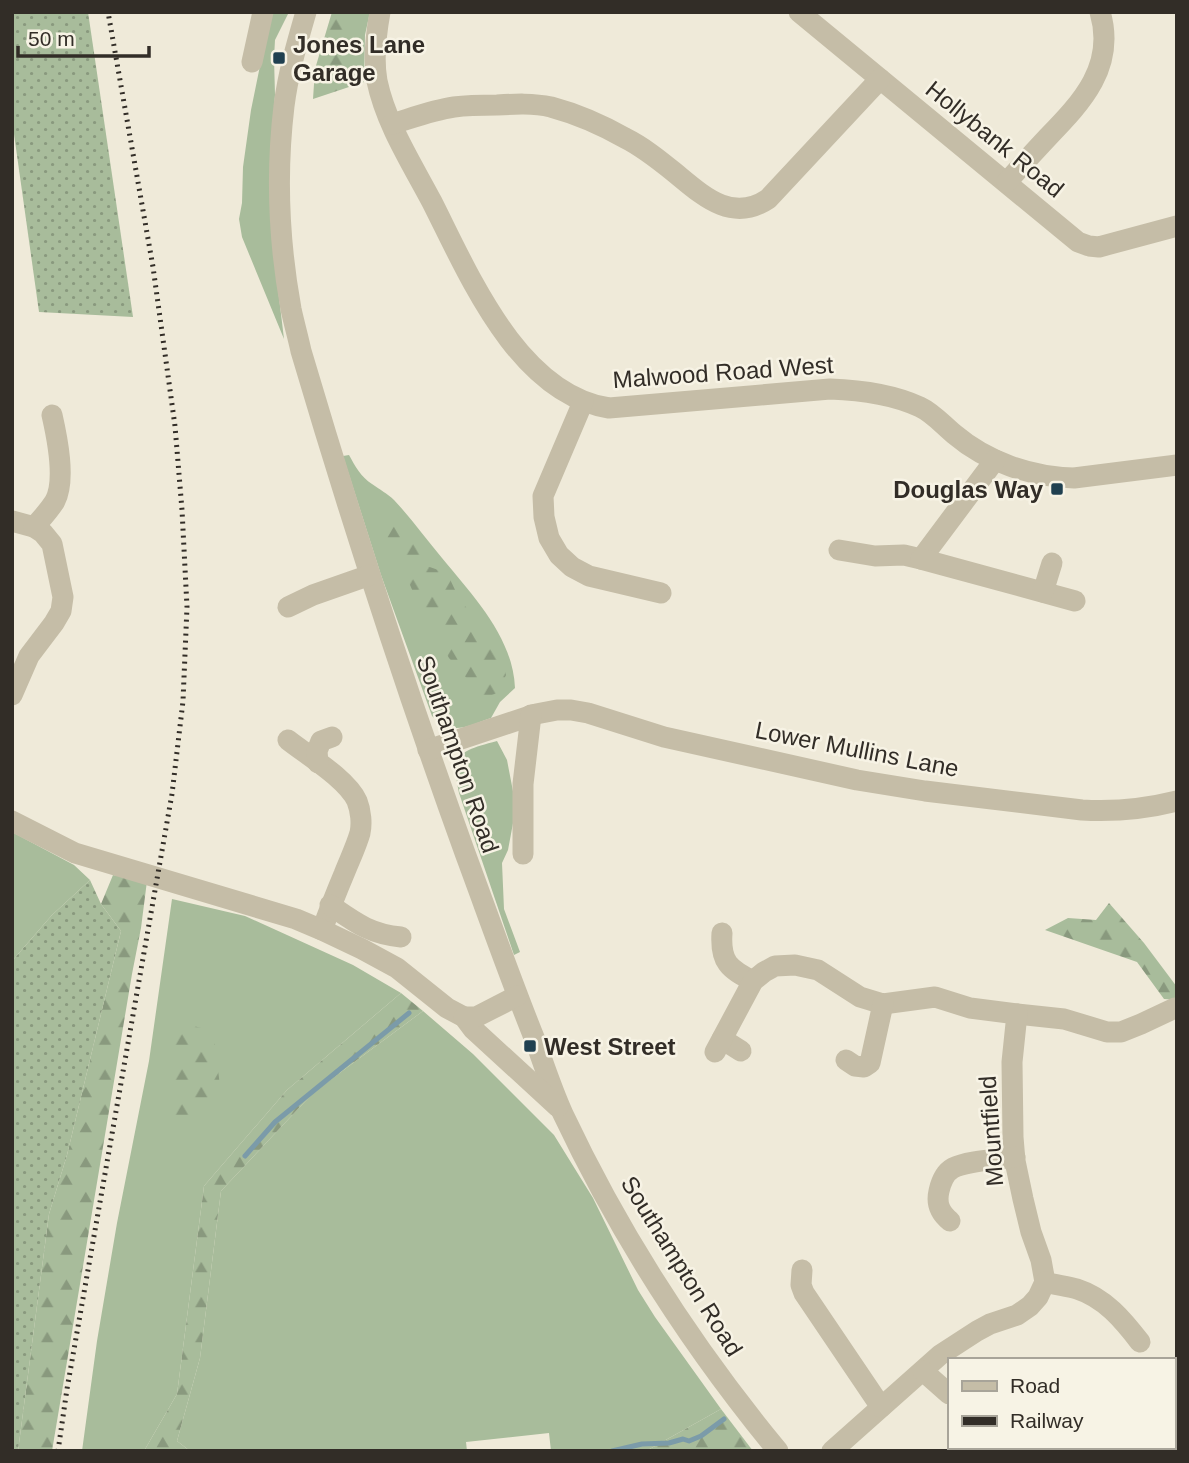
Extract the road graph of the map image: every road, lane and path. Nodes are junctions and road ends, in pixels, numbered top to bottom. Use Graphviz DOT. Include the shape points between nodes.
graph roads {
  1 [pos="263,12"];
  2 [pos="306,12"];
  3 [pos="380,12"];
  4 [pos="799,12"];
  5 [pos="1100,12"];
  6 [pos="252,62"];
  7 [pos="880,79"];
  8 [pos="392,124"];
  9 [pos="1007,182"];
  10 [pos="1177,226"];
  11 [pos="583,402"];
  12 [pos="52,415"];
  13 [pos="995,460"];
  14 [pos="1177,465"];
  15 [pos="12,521"];
  16 [pos="34,527"];
  17 [pos="839,550"];
  18 [pos="921,559"];
  19 [pos="1052,563"];
  20 [pos="370,575"];
  21 [pos="1044,592"];
  22 [pos="661,593"];
  23 [pos="1075,601"];
  24 [pos="288,607"];
  25 [pos="12,695"];
  26 [pos="531,715"];
  27 [pos="332,737"];
  28 [pos="288,740"];
  29 [pos="428,750"];
  30 [pos="318,763"];
  31 [pos="1177,801"];
  32 [pos="12,821"];
  33 [pos="523,854"];
  34 [pos="330,905"];
  35 [pos="322,930"];
  36 [pos="722,933"];
  37 [pos="401,937"];
  38 [pos="753,981"];
  39 [pos="517,996"];
  40 [pos="883,1004"];
  41 [pos="1175,1008"];
  42 [pos="1017,1014"];
  43 [pos="464,1017"];
  44 [pos="741,1051"];
  45 [pos="846,1060"];
  46 [pos="562,1111"];
  47 [pos="1015,1157"];
  48 [pos="950,1221"];
  49 [pos="802,1270"];
  50 [pos="1045,1282"];
  51 [pos="1140,1342"];
  52 [pos="923,1371"];
  53 [pos="948,1393"];
  54 [pos="881,1407"];
  55 [pos="778,1451"];
  56 [pos="832,1451"];
  1 -- 6 [label="street"];
  2 -- 20 [label="street, Southampton Road" via="284,105 281,194 285,265 301,351"];
  3 -- 8 [label="street, Malwood Road West" via="376,71"];
  4 -- 7 [label="street, Hollybank Road"];
  5 -- 9 [label="street" via="1104,46 1088,92"];
  7 -- 8 [label="street" via="768,199 744,208 714,202 625,138 548,106 453,107"];
  7 -- 9 [label="street, Hollybank Road"];
  8 -- 11 [label="street, Malwood Road West" via="500,328 546,378"];
  9 -- 10 [label="street, Hollybank Road" via="1077,242 1089,247"];
  11 -- 13 [label="street, Malwood Road West" via="609,408 851,390 923,408 975,450"];
  11 -- 22 [label="street" via="543,496 549,538 559,555 589,576"];
  12 -- 16 [label="street" via="59,483 56,499"];
  13 -- 14 [label="street, Malwood Road West" via="1058,477"];
  13 -- 18 [label="street"];
  15 -- 16 [label="street"];
  16 -- 25 [label="street" via="52,544 63,597 61,611 29,656"];
  17 -- 18 [label="street" via="860,563 875,556"];
  18 -- 21 [label="street"];
  19 -- 21 [label="street"];
  20 -- 24 [label="street"];
  20 -- 29 [label="street, Southampton Road"];
  21 -- 23 [label="street"];
  26 -- 29 [label="street, Lower Mullins Lane"];
  26 -- 31 [label="street, Lower Mullins Lane" via="557,709 588,713 664,737 925,791 1095,811"];
  26 -- 33 [label="street" via="523,783"];
  27 -- 30 [label="street" via="321,741"];
  28 -- 30 [label="street"];
  29 -- 39 [label="street, Southampton Road"];
  30 -- 34 [label="street" via="347,788 361,817 355,848"];
  32 -- 35 [label="street" via="75,853"];
  34 -- 35 [label="street"];
  34 -- 37 [label="street" via="360,925"];
  35 -- 43 [label="street" via="397,968"];
  36 -- 38 [label="street" via="725,961"];
  38 -- 40 [label="street" via="775,967 795,965 818,970 860,997"];
  38 -- 44 [label="street" via="718,1046"];
  39 -- 43 [label="street" via="476,1017"];
  39 -- 46 [label="street, Southampton Road"];
  40 -- 42 [label="street" via="935,998"];
  40 -- 45 [label="street" via="870,1063 855,1066"];
  41 -- 42 [label="street" via="1121,1032"];
  42 -- 47 [label="street, Mountfield" via="1012,1062"];
  43 -- 46 [label="street"];
  46 -- 55 [label="street, Southampton Road" via="653,1279"];
  47 -- 48 [label="street" via="968,1164 947,1173 937,1199 942,1215"];
  47 -- 50 [label="street, Mountfield"];
  49 -- 54 [label="street" via="804,1293"];
  50 -- 51 [label="street" via="1100,1300"];
  50 -- 52 [label="street" via="1030,1306 957,1343"];
  52 -- 53 [label="street"];
  52 -- 54 [label="street"];
  54 -- 56 [label="street"];
}
